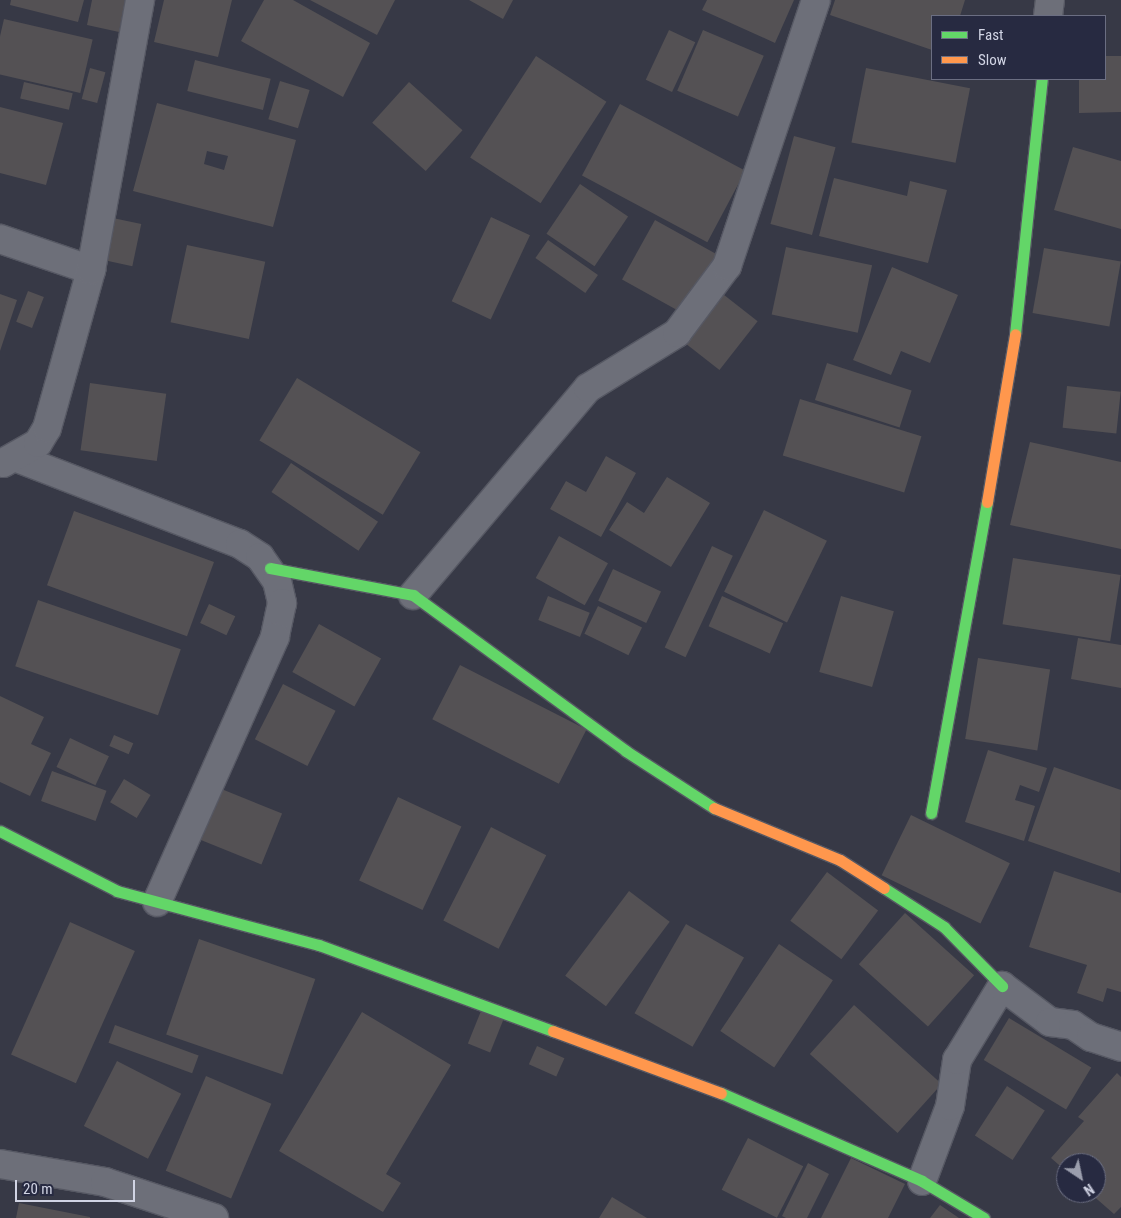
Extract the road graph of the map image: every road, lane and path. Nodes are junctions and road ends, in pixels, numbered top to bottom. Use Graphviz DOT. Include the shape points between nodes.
graph roads {
  1 [pos="140,0"];
  2 [pos="816,0"];
  3 [pos="1050,0"];
  4 [pos="1048,15"];
  5 [pos="1042,80"];
  6 [pos="0,238"];
  7 [pos="91,270"];
  8 [pos="8,461"];
  9 [pos="270,568"];
  10 [pos="413,595"];
  11 [pos="931,813"];
  12 [pos="0,831"];
  13 [pos="157,902"];
  14 [pos="1002,986"];
  15 [pos="1121,1046"];
  16 [pos="0,1164"];
  17 [pos="922,1181"];
  18 [pos="214,1218"];
  19 [pos="984,1218"];
  1 -- 7 [label="street"];
  2 -- 10 [label="street" via="727,266 677,333 588,388"];
  3 -- 4 [label="street"];
  5 -- 11 [label="street" via="1012,360"];
  6 -- 7 [label="street"];
  7 -- 8 [label="street" via="47,428 38,443"];
  8 -- 9 [label="street" via="240,544"];
  9 -- 10 [label="street"];
  9 -- 13 [label="street" via="282,603 275,637"];
  10 -- 14 [label="street" via="626,751 716,809 840,860 944,927"];
  12 -- 13 [label="street" via="117,891"];
  13 -- 17 [label="street" via="319,945 546,1026 715,1090"];
  14 -- 15 [label="street" via="1050,1022 1073,1025 1091,1037"];
  14 -- 17 [label="street" via="956,1060 950,1106"];
  16 -- 18 [label="street" via="106,1182"];
  17 -- 19 [label="street"];
}
